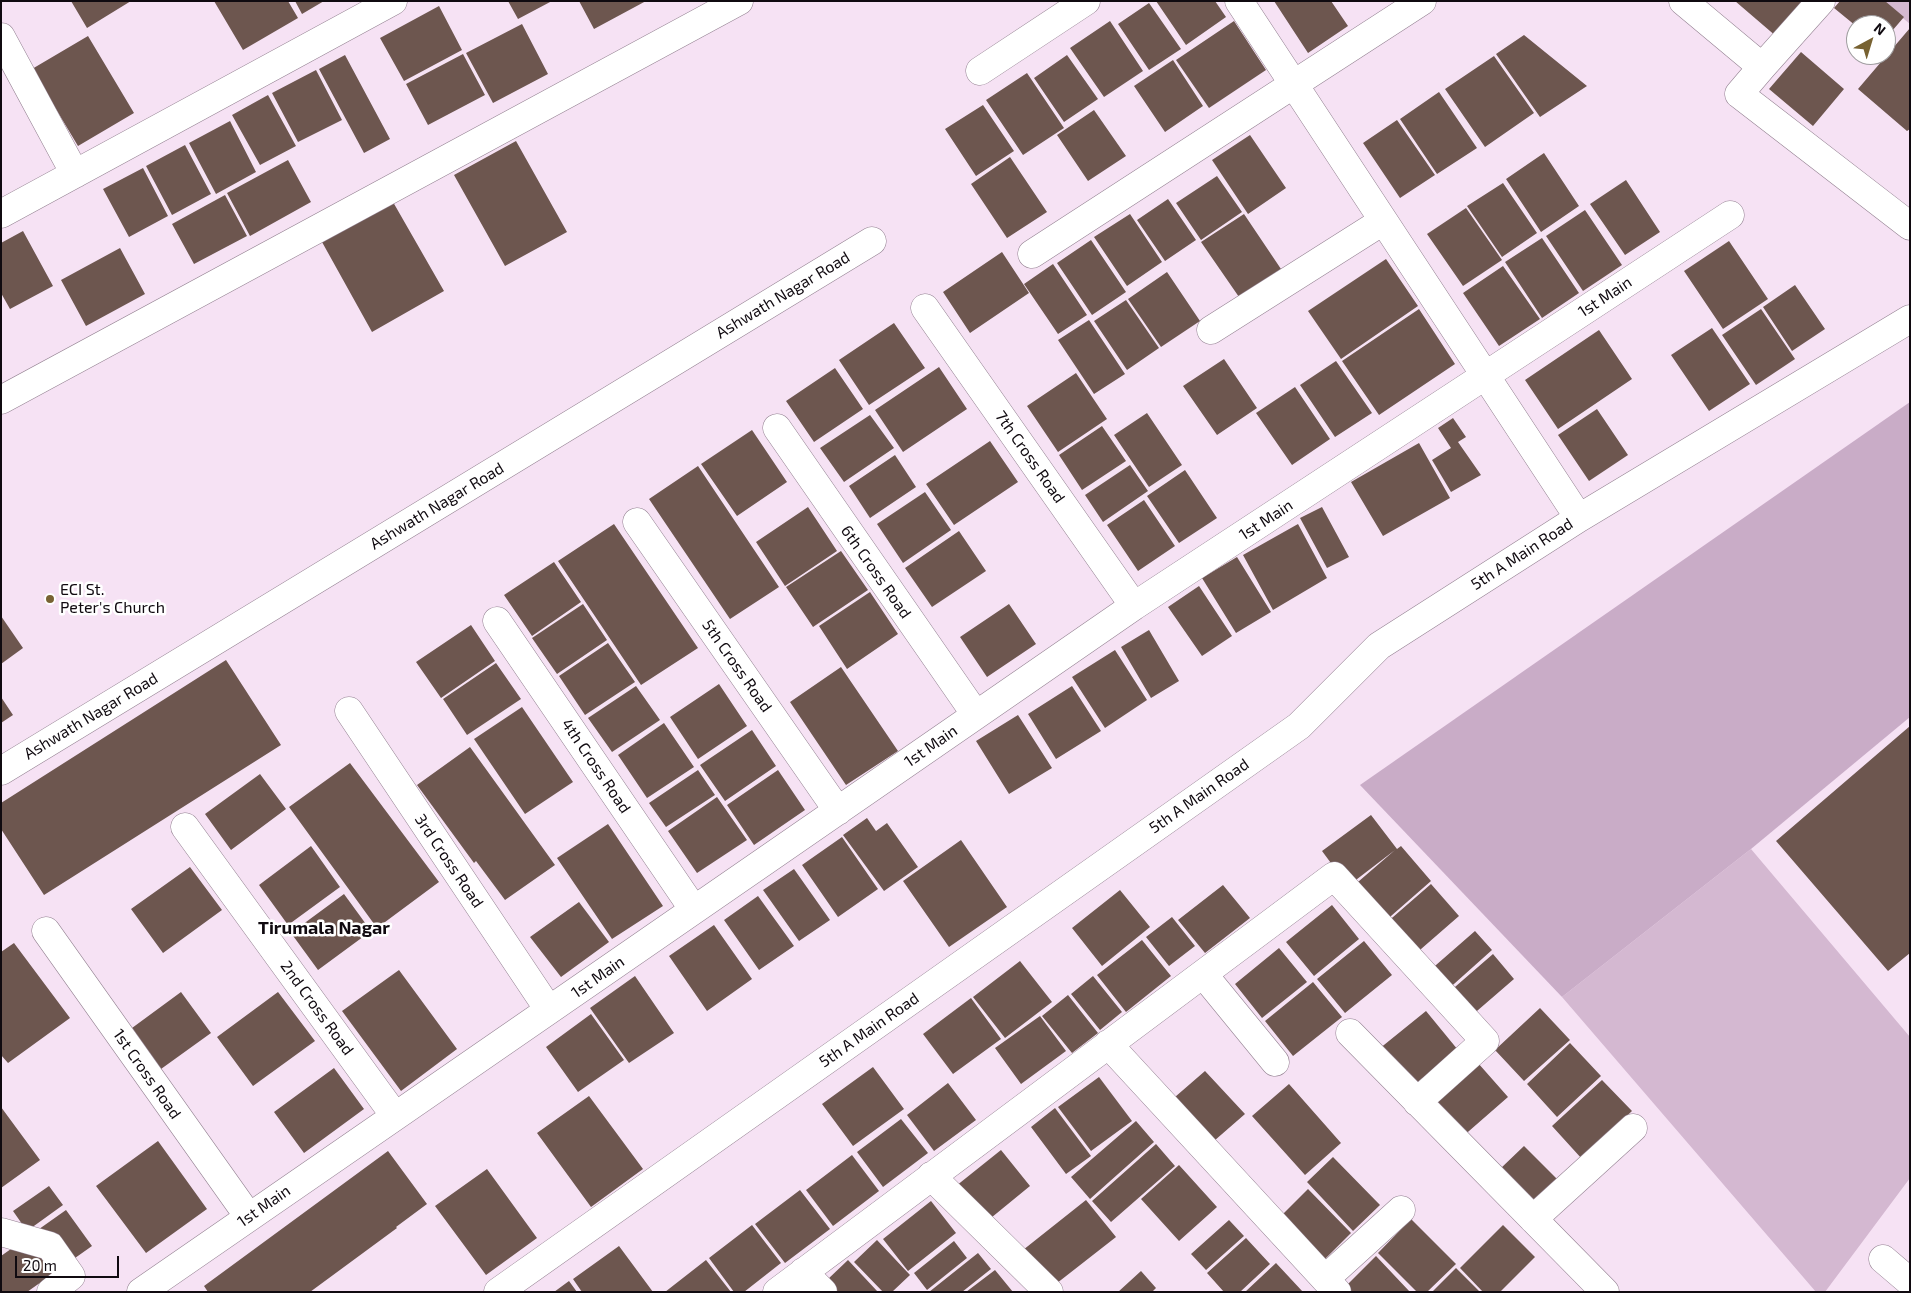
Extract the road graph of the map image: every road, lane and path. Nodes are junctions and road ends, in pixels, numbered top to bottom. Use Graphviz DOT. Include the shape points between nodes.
graph roads {
  1 [pos="392,1"];
  2 [pos="739,1"];
  3 [pos="1086,1"];
  4 [pos="1239,1"];
  5 [pos="1422,1"];
  6 [pos="1683,1"];
  7 [pos="1820,1"];
  8 [pos="1,38"];
  9 [pos="1762,67"];
  10 [pos="980,71"];
  11 [pos="1293,84"];
  12 [pos="76,174"];
  13 [pos="1,214"];
  14 [pos="1730,215"];
  15 [pos="1384,221"];
  16 [pos="1910,226"];
  17 [pos="872,241"];
  18 [pos="1032,254"];
  19 [pos="925,308"];
  20 [pos="1910,319"];
  21 [pos="1211,330"];
  22 [pos="1486,376"];
  23 [pos="1,400"];
  24 [pos="776,428"];
  25 [pos="1579,518"];
  26 [pos="637,522"];
  27 [pos="1134,606"];
  28 [pos="497,621"];
  29 [pos="349,711"];
  30 [pos="976,715"];
  31 [pos="1,771"];
  32 [pos="838,811"];
  33 [pos="185,827"];
  34 [pos="694,910"];
  35 [pos="46,931"];
  36 [pos="1202,974"];
  37 [pos="549,1010"];
  38 [pos="1350,1033"];
  39 [pos="1108,1044"];
  40 [pos="1274,1062"];
  41 [pos="1417,1102"];
  42 [pos="395,1116"];
  43 [pos="1633,1128"];
  44 [pos="931,1176"];
  45 [pos="1401,1210"];
  46 [pos="249,1217"];
  47 [pos="1534,1219"];
  48 [pos="1,1232"];
  49 [pos="1883,1259"];
  50 [pos="803,1272"];
  51 [pos="1910,1282"];
  52 [pos="1331,1285"];
  53 [pos="51,1292"];
  54 [pos="141,1292"];
  55 [pos="498,1292"];
  56 [pos="777,1292"];
  57 [pos="822,1292"];
  58 [pos="1049,1292"];
  59 [pos="1605,1292"];
  1 -- 12 [label="street"];
  2 -- 23 [label="street"];
  3 -- 10 [label="street"];
  4 -- 11 [label="street"];
  5 -- 11 [label="street"];
  6 -- 9 [label="street"];
  7 -- 9 [label="street"];
  8 -- 12 [label="street"];
  9 -- 16 [label="street" via="1739,94"];
  11 -- 15 [label="street"];
  11 -- 18 [label="street"];
  12 -- 13 [label="street"];
  14 -- 22 [label="street, 1st Main"];
  15 -- 21 [label="street"];
  15 -- 22 [label="street"];
  17 -- 31 [label="street, Ashwath Nagar Road"];
  19 -- 27 [label="street, 7th Cross Road"];
  20 -- 25 [label="street, 5th A Main Road"];
  22 -- 25 [label="street"];
  22 -- 27 [label="street, 1st Main"];
  24 -- 30 [label="street, 6th Cross Road"];
  25 -- 55 [label="street, 5th A Main Road" via="1379,646 1299,726"];
  26 -- 32 [label="street, 5th Cross Road"];
  27 -- 30 [label="street, 1st Main"];
  28 -- 34 [label="street, 4th Cross Road"];
  29 -- 37 [label="street, 3rd Cross Road"];
  30 -- 32 [label="street, 1st Main"];
  32 -- 34 [label="street, 1st Main"];
  33 -- 42 [label="street, 2nd Cross Road"];
  34 -- 37 [label="street, 1st Main"];
  35 -- 46 [label="street, 1st Cross Road"];
  36 -- 39 [label="street"];
  36 -- 40 [label="street"];
  36 -- 41 [label="street" via="1334,876 1485,1041"];
  37 -- 42 [label="street, 1st Main"];
  38 -- 41 [label="street"];
  39 -- 44 [label="street"];
  39 -- 52 [label="street"];
  41 -- 47 [label="street"];
  42 -- 46 [label="street, 1st Main"];
  43 -- 47 [label="street"];
  44 -- 50 [label="street"];
  44 -- 58 [label="street"];
  45 -- 52 [label="street"];
  46 -- 54 [label="street, 1st Main"];
  47 -- 59 [label="street"];
  48 -- 53 [label="street" via="50,1246 72,1276"];
  49 -- 51 [label="street"];
  50 -- 56 [label="street"];
  50 -- 57 [label="street"];
}
